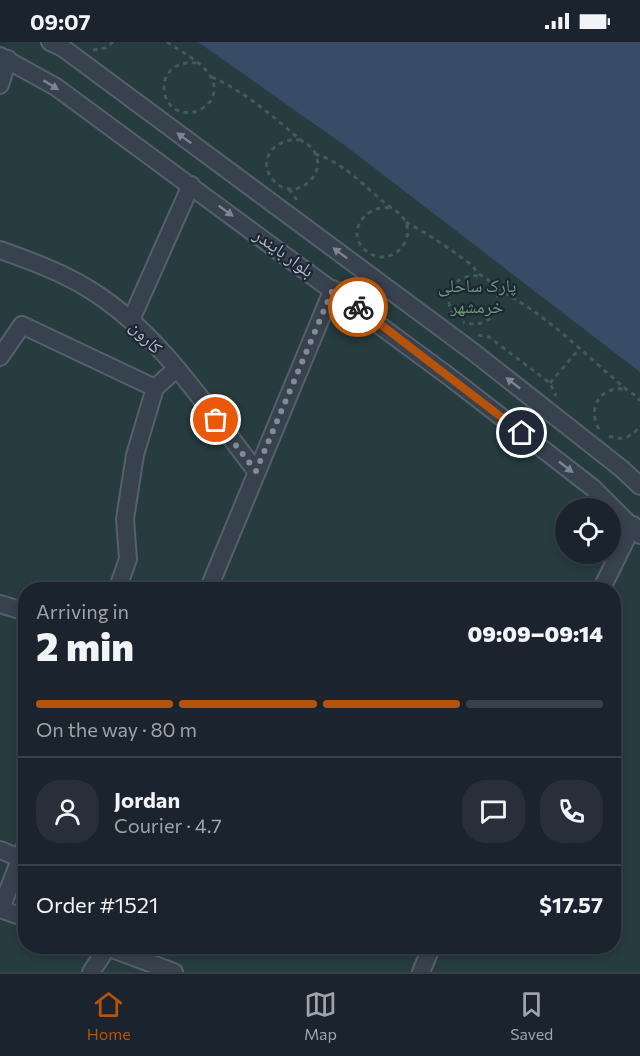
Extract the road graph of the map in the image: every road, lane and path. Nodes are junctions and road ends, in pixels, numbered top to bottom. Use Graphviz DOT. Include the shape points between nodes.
graph roads {
  1 [pos="50,42"];
  2 [pos="113,42"];
  3 [pos="167,42"];
  4 [pos="92,50"];
  5 [pos="4,57"];
  6 [pos="196,63"];
  7 [pos="212,77"];
  8 [pos="0,85"];
  9 [pos="300,140"];
  10 [pos="315,154"];
  11 [pos="191,185"];
  12 [pos="391,208"];
  13 [pos="406,222"];
  14 [pos="0,250"];
  15 [pos="481,276"];
  16 [pos="333,289"];
  17 [pos="496,289"];
  18 [pos="131,320"];
  19 [pos="470,325"];
  20 [pos="579,349"];
  21 [pos="0,357"];
  22 [pos="176,369"];
  23 [pos="550,383"];
  24 [pos="155,388"];
  25 [pos="626,390"];
  26 [pos="557,400"];
  27 [pos="640,401"];
  28 [pos="588,424"];
  29 [pos="640,426"];
  30 [pos="598,428"];
  31 [pos="256,471"];
  32 [pos="640,486"];
  33 [pos="636,530"];
  34 [pos="120,582"];
  35 [pos="211,582"];
  36 [pos="606,582"];
  37 [pos="0,604"];
  38 [pos="18,610"];
  39 [pos="0,850"];
  40 [pos="18,851"];
  41 [pos="18,864"];
  42 [pos="1,909"];
  43 [pos="18,915"];
  44 [pos="102,954"];
  45 [pos="125,954"];
  46 [pos="429,954"];
  47 [pos="91,972"];
  48 [pos="174,972"];
  49 [pos="421,972"];
  32 -- 1 [label="street, بلوار بایندر, one-way" via="472,351"];
  2 -- 4 [label="path"];
  3 -- 6 [label="path"];
  5 -- 8 [label="street"];
  5 -- 11 [label="street, بلوار بایندر, one-way" via="56,87"];
  6 -- 7 [label="path"];
  6 -- 7 [label="path" via="186,62 168,72 164,93 176,109 196,111 205,106 212,98"];
  7 -- 9 [label="path" via="228,84"];
  9 -- 10 [label="path"];
  9 -- 10 [label="path" via="280,142 267,159 267,169 279,186 300,188 309,183 315,174"];
  10 -- 12 [label="path" via="329,158"];
  11 -- 16 [label="street, بلوار بایندر, one-way"];
  11 -- 18 [label="street"];
  12 -- 13 [label="path"];
  12 -- 13 [label="path" via="370,210 362,217 358,237 370,254 390,256 400,251 406,242"];
  13 -- 15 [label="path" via="452,251"];
  14 -- 18 [label="street, کارون" via="40,264 92,290"];
  15 -- 17 [label="path"];
  15 -- 19 [label="path" via="470,274 460,278 448,294 452,314"];
  16 -- 31 [label="street"];
  16 -- 33 [label="street, بلوار بایندر, one-way" via="593,488"];
  17 -- 19 [label="path" via="496,310 481,324"];
  17 -- 20 [label="path" via="524,305"];
  18 -- 22 [label="street, کارون"];
  19 -- 23 [label="path" via="471,334 489,337"];
  20 -- 23 [label="path"];
  20 -- 25 [label="path"];
  21 -- 24 [label="street" via="22,325"];
  22 -- 24 [label="street"];
  22 -- 31 [label="street, کارون"];
  23 -- 26 [label="path"];
  24 -- 34 [label="street" via="135,455 125,519 128,559"];
  25 -- 27 [label="path"];
  25 -- 30 [label="path" via="616,388 598,399 594,419"];
  28 -- 30 [label="path"];
  29 -- 30 [label="path" via="626,438 616,439"];
  31 -- 35 [label="street"];
  33 -- 36 [label="street"];
  37 -- 38 [label="street"];
  39 -- 40 [label="street"];
  41 -- 42 [label="street"];
  42 -- 43 [label="street"];
  44 -- 47 [label="street"];
  45 -- 48 [label="street"];
  46 -- 49 [label="street"];
}
